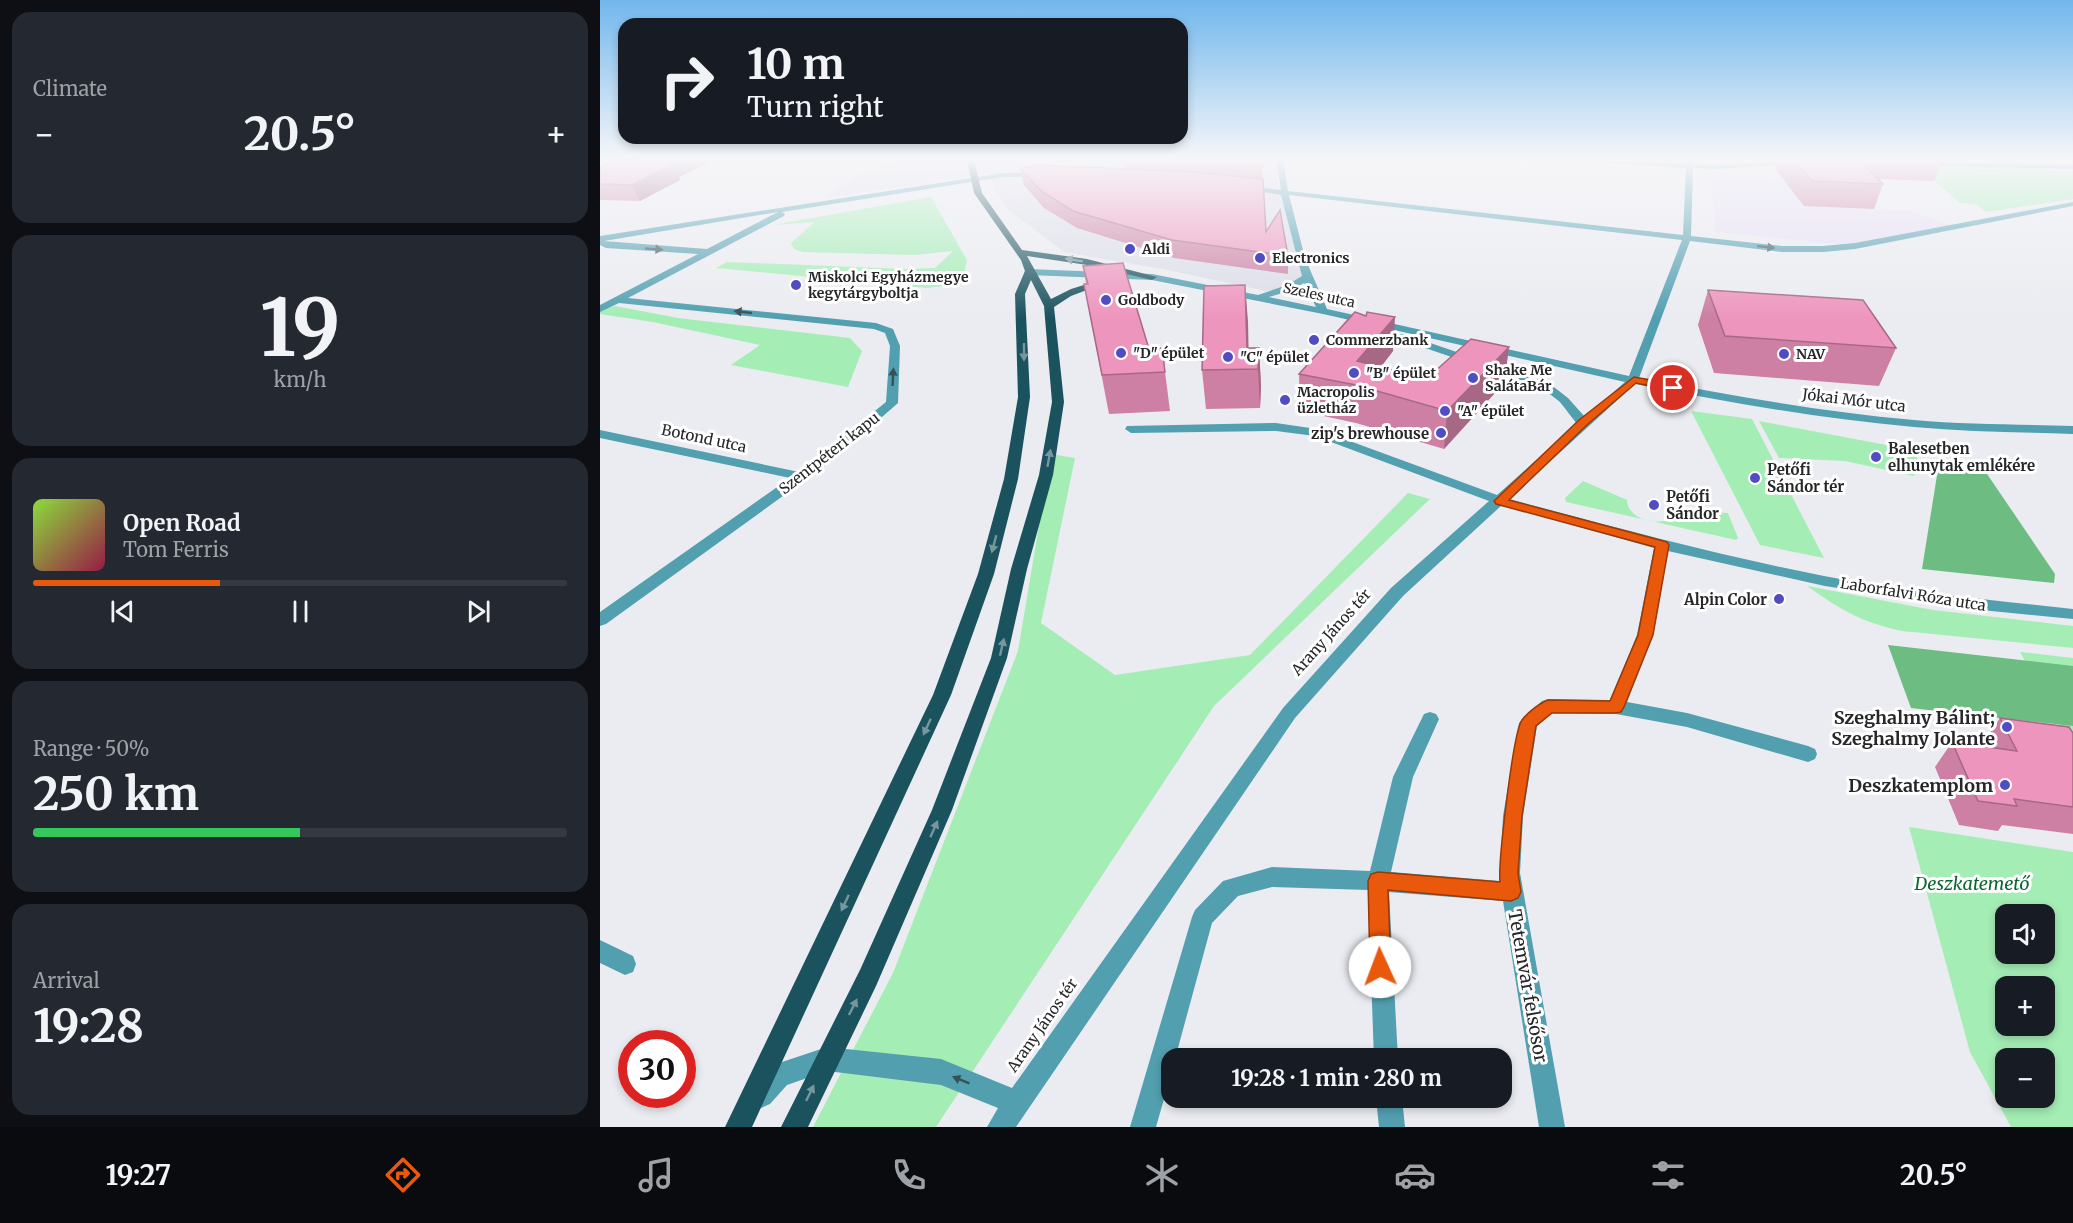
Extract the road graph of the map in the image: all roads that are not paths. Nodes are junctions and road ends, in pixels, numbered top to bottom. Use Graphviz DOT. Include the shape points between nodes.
graph roads {
  1 [pos="772,213"];
  2 [pos="778,213"];
  3 [pos="991,213"];
  4 [pos="1289,213"];
  5 [pos="1461,213"];
  6 [pos="1688,213"];
  7 [pos="2027,213"];
  8 [pos="1687,239"];
  9 [pos="600,240"];
  10 [pos="708,252"];
  11 [pos="1018,252"];
  12 [pos="1029,272"];
  13 [pos="1152,277"];
  14 [pos="1306,277"];
  15 [pos="1257,297"];
  16 [pos="618,300"];
  17 [pos="1049,306"];
  18 [pos="600,309"];
  19 [pos="1323,310"];
  20 [pos="1367,321"];
  21 [pos="1634,380"];
  22 [pos="1583,423"];
  23 [pos="1131,429"];
  24 [pos="2073,430"];
  25 [pos="600,434"];
  26 [pos="801,476"];
  27 [pos="1501,501"];
  28 [pos="1662,545"];
  29 [pos="2073,614"];
  30 [pos="600,620"];
  31 [pos="1616,707"];
  32 [pos="1430,719"];
  33 [pos="1808,754"];
  34 [pos="1378,881"];
  35 [pos="1511,892"];
  36 [pos="600,951"];
  37 [pos="626,964"];
  38 [pos="1385,1048"];
  39 [pos="827,1059"];
  40 [pos="1016,1102"];
  41 [pos="1390,1108"];
  42 [pos="742,1120"];
  43 [pos="794,1127"];
  44 [pos="1000,1127"];
  45 [pos="1143,1127"];
  46 [pos="1392,1127"];
  47 [pos="1552,1127"];
  1 -- 9 [label="street" via="632,238"];
  2 -- 10 [label="street"];
  3 -- 11 [label="main road"];
  4 -- 14 [label="street"];
  5 -- 8 [label="street"];
  6 -- 8 [label="street"];
  8 -- 7 [label="street, one-way" via="1782,249 1823,249"];
  8 -- 21 [label="street"];
  9 -- 10 [label="street, one-way" via="606,245"];
  10 -- 16 [label="street"];
  11 -- 12 [label="main road"];
  13 -- 11 [label="main road, one-way"];
  12 -- 13 [label="street, Szeles utca"];
  12 -- 17 [label="main road"];
  12 -- 42 [label="main road, one-way" via="1020,294 1024,397 1011,479 986,573 942,695"];
  13 -- 15 [label="street, Szeles utca"];
  13 -- 17 [label="main road" via="1076,289"];
  14 -- 15 [label="street" via="1282,292"];
  14 -- 19 [label="street"];
  15 -- 19 [label="street, Szeles utca"];
  16 -- 18 [label="street"];
  26 -- 16 [label="street, Szentpéteri kapu, one-way" via="892,404 895,346 889,331 876,326"];
  39 -- 17 [label="main road, one-way" via="868,978 942,810 999,658 1046,475 1058,402"];
  19 -- 20 [label="street, Szeles utca"];
  20 -- 21 [label="street, Szeles utca"];
  20 -- 22 [label="street" via="1394,334 1546,386"];
  21 -- 22 [label="street"];
  21 -- 24 [label="street, Jókai Mór utca" via="1833,416 1916,424"];
  22 -- 27 [label="street"];
  23 -- 27 [label="street" via="1276,427 1317,433"];
  25 -- 26 [label="street, Botond utca"];
  26 -- 30 [label="street, Szentpéteri kapu"];
  27 -- 28 [label="street"];
  27 -- 40 [label="street, Arany János tér" via="1397,592 1289,713"];
  28 -- 29 [label="street, Laborfalvi Róza utca" via="1825,581 1971,604"];
  28 -- 31 [label="street" via="1645,635"];
  31 -- 33 [label="street, Tetemvár felsősor" via="1688,720"];
  31 -- 35 [label="street, Tetemvár felsősor" via="1548,706 1528,723 1513,816"];
  32 -- 34 [label="street" via="1403,777"];
  34 -- 35 [label="street"];
  34 -- 38 [label="street"];
  34 -- 45 [label="street" via="1272,877 1231,888 1203,917"];
  35 -- 47 [label="street, Tetemvár felsősor"];
  36 -- 37 [label="street"];
  40 -- 39 [label="street, one-way" via="941,1072"];
  39 -- 42 [label="street" via="779,1075"];
  43 -- 39 [label="main road, one-way"];
  40 -- 44 [label="street, Arany János tér"];
  41 -- 46 [label="street"];
}
